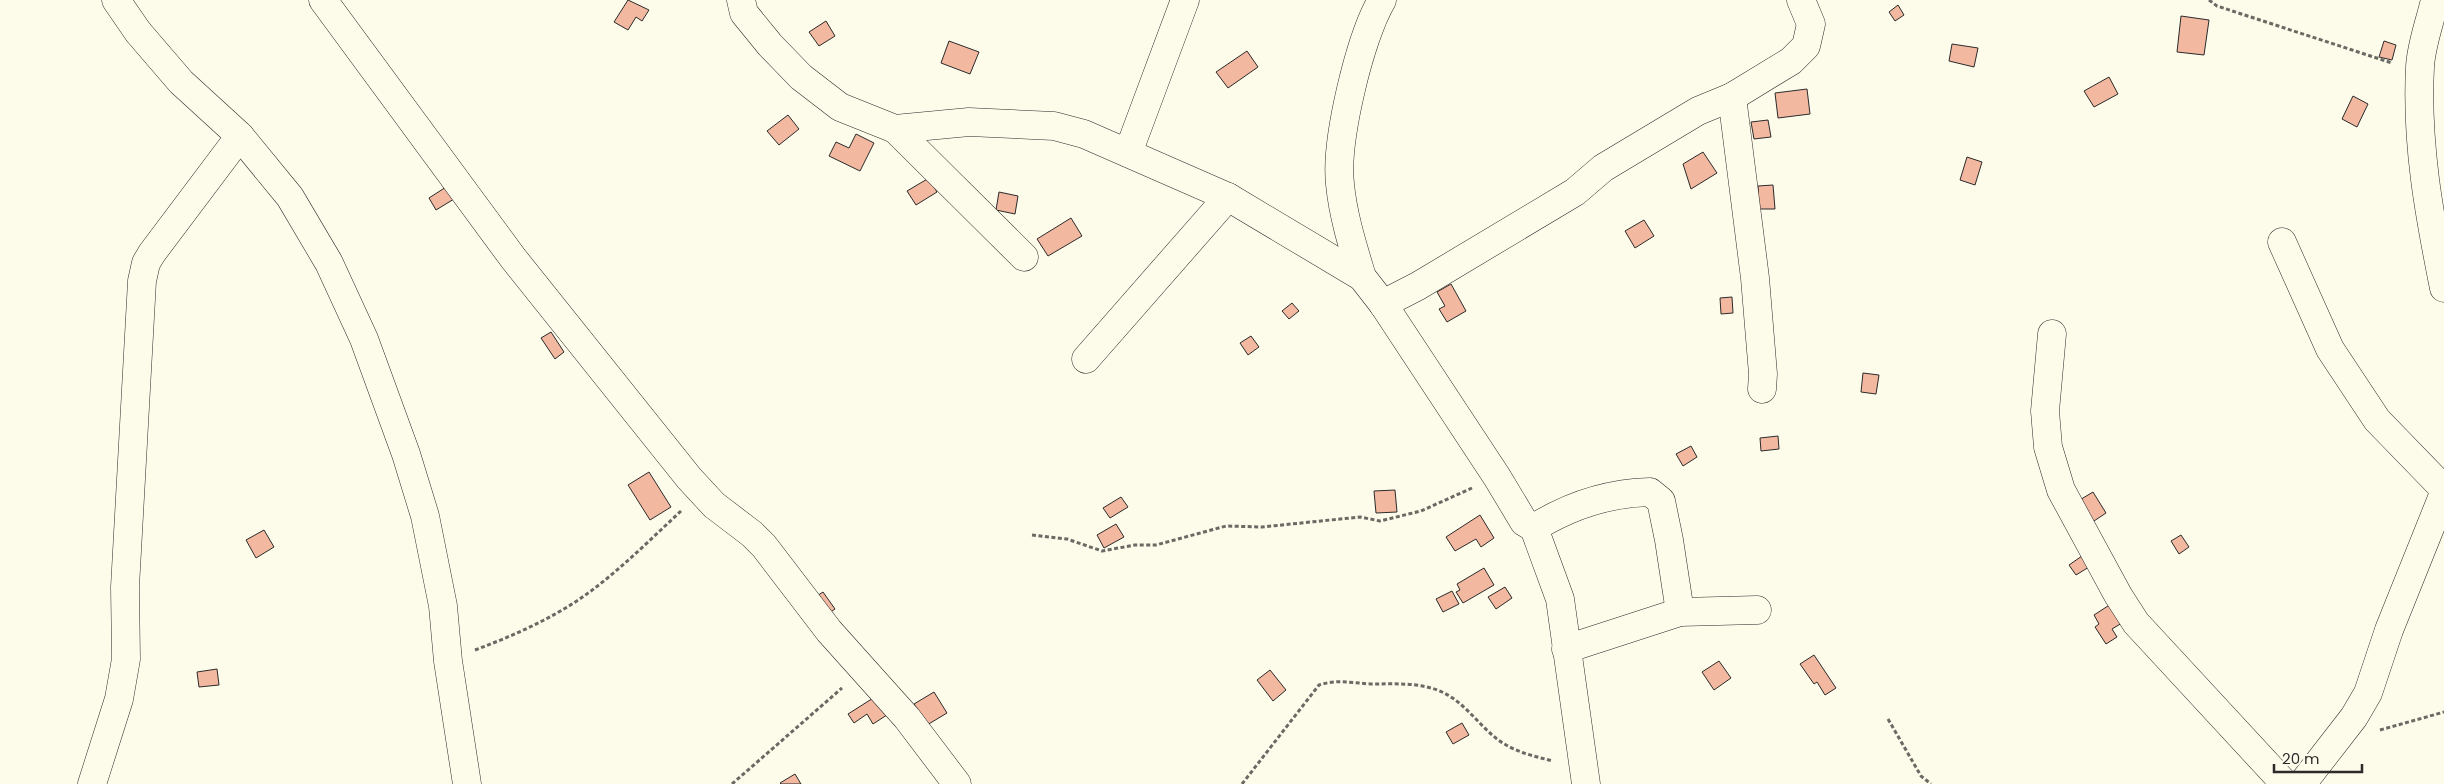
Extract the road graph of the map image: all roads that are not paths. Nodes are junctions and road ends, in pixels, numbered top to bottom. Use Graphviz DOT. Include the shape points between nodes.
graph roads {
  1 [pos="116,0"];
  2 [pos="323,0"];
  3 [pos="741,0"];
  4 [pos="1185,0"];
  5 [pos="1382,0"];
  6 [pos="1801,0"];
  7 [pos="2435,0"];
  8 [pos="1732,97"];
  9 [pos="896,129"];
  10 [pos="240,136"];
  11 [pos="1128,152"];
  12 [pos="1228,197"];
  13 [pos="2282,242"];
  14 [pos="1024,257"];
  15 [pos="1362,277"];
  16 [pos="2444,288"];
  17 [pos="1384,304"];
  18 [pos="2052,334"];
  19 [pos="1086,359"];
  20 [pos="1762,389"];
  21 [pos="2444,488"];
  22 [pos="2444,493"];
  23 [pos="1534,528"];
  24 [pos="1757,610"];
  25 [pos="1680,612"];
  26 [pos="1566,650"];
  27 [pos="1585,776"];
  28 [pos="92,784"];
  29 [pos="467,784"];
  30 [pos="957,784"];
  31 [pos="2285,784"];
  32 [pos="2302,784"];
  1 -- 10 [label="street" via="138,32 181,82"];
  2 -- 30 [label="street" via="513,258 702,492 764,546 829,631 907,718"];
  3 -- 9 [label="street" via="744,13 801,77 840,107"];
  4 -- 11 [label="street"];
  5 -- 15 [label="street" via="1371,19 1354,79 1340,155 1343,206"];
  6 -- 8 [label="street" via="1811,24 1806,46 1791,62"];
  7 -- 16 [label="street" via="2420,65 2422,168"];
  8 -- 17 [label="street" via="1698,111 1603,168 1575,192"];
  8 -- 20 [label="street" via="1755,278"];
  9 -- 11 [label="street" via="968,122 1054,126"];
  9 -- 14 [label="street"];
  10 -- 28 [label="street" via="146,263 142,281 126,578 126,660 119,699"];
  10 -- 29 [label="street" via="290,197 329,264 364,339 406,454 425,516 443,606"];
  11 -- 12 [label="street"];
  12 -- 15 [label="street"];
  12 -- 19 [label="street"];
  13 -- 21 [label="street" via="2330,349 2377,420"];
  15 -- 17 [label="street"];
  17 -- 23 [label="street" via="1524,522"];
  18 -- 31 [label="street" via="2045,411 2048,447 2061,490 2136,623"];
  22 -- 32 [label="street" via="2389,630 2368,694"];
  23 -- 25 [label="street" via="1558,512 1622,493 1650,492 1661,501"];
  23 -- 26 [label="street" via="1560,599"];
  24 -- 25 [label="street"];
  25 -- 26 [label="street"];
  26 -- 27 [label="street"];
}
